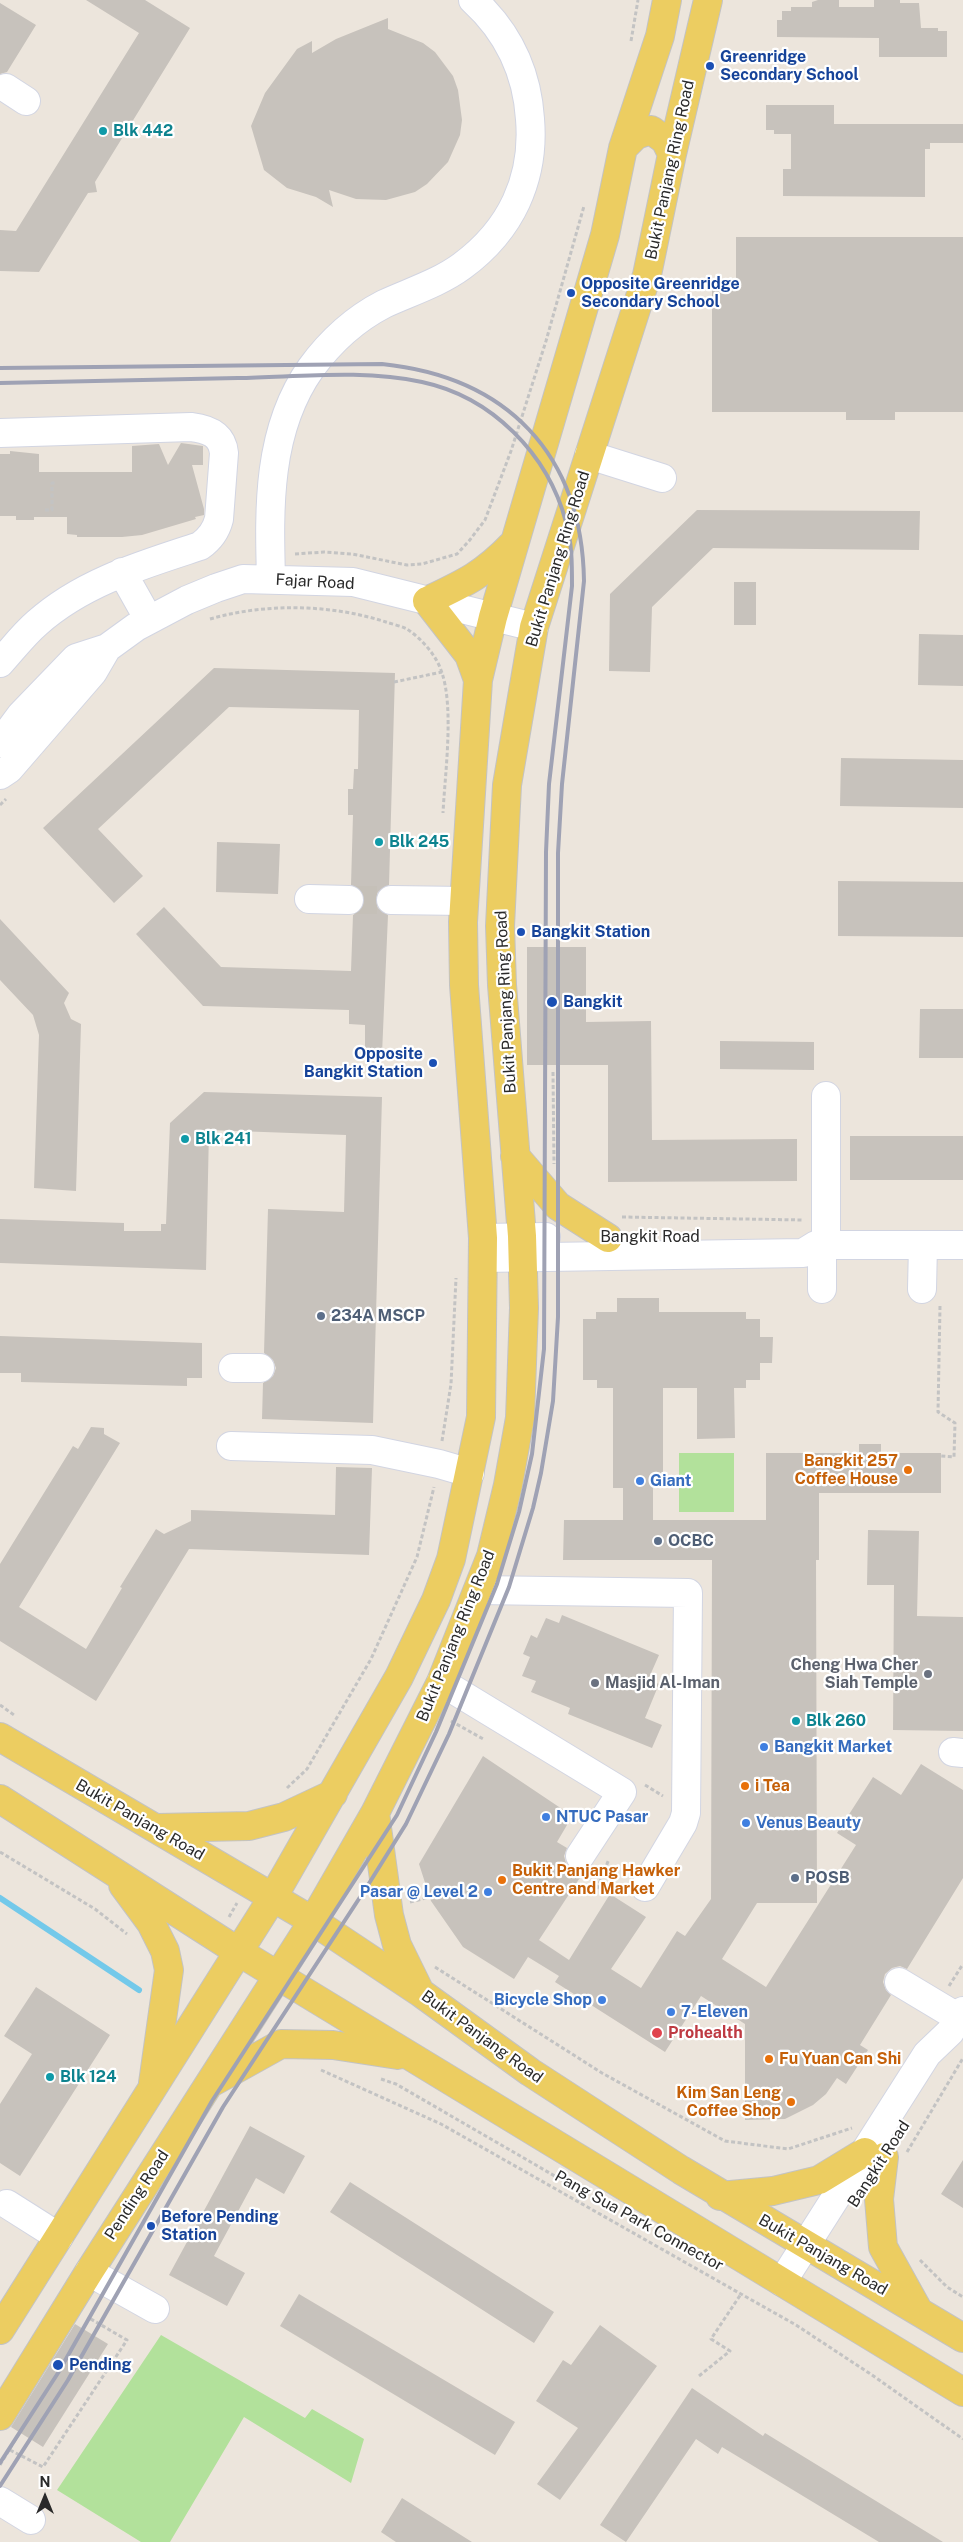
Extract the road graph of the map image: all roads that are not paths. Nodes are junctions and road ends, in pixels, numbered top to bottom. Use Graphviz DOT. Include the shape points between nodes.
graph roads {
  1 [pos="473,0"];
  2 [pos="667,0"];
  3 [pos="708,0"];
  4 [pos="623,148"];
  5 [pos="672,154"];
  6 [pos="0,434"];
  7 [pos="589,456"];
  8 [pos="662,478"];
  9 [pos="515,541"];
  10 [pos="271,568"];
  11 [pos="122,572"];
  12 [pos="428,601"];
  13 [pos="492,617"];
  14 [pos="149,620"];
  15 [pos="534,627"];
  16 [pos="107,648"];
  17 [pos="0,663"];
  18 [pos="478,680"];
  19 [pos="0,743"];
  20 [pos="6,784"];
  21 [pos="309,899"];
  22 [pos="349,900"];
  23 [pos="391,900"];
  24 [pos="464,901"];
  25 [pos="826,1096"];
  26 [pos="515,1156"];
  27 [pos="613,1227"];
  28 [pos="823,1239"];
  29 [pos="923,1245"];
  30 [pos="963,1245"];
  31 [pos="522,1246"];
  32 [pos="483,1248"];
  33 [pos="822,1289"];
  34 [pos="931,1294"];
  35 [pos="233,1368"];
  36 [pos="260,1368"];
  37 [pos="231,1446"];
  38 [pos="470,1473"];
  39 [pos="478,1590"];
  40 [pos="441,1682"];
  41 [pos="0,1737"];
  42 [pos="332,1794"];
  43 [pos="0,1799"];
  44 [pos="375,1813"];
  45 [pos="157,1828"];
  46 [pos="580,1856"];
  47 [pos="113,1872"];
  48 [pos="645,1887"];
  49 [pos="274,1898"];
  50 [pos="313,1921"];
  51 [pos="239,1952"];
  52 [pos="278,1976"];
  53 [pos="899,1982"];
  54 [pos="421,1993"];
  55 [pos="957,2020"];
  56 [pos="412,2058"];
  57 [pos="208,2084"];
  58 [pos="151,2094"];
  59 [pos="885,2154"];
  60 [pos="720,2196"];
  61 [pos="7,2204"];
  62 [pos="59,2237"];
  63 [pos="813,2250"];
  64 [pos="88,2272"];
  65 [pos="790,2287"];
  66 [pos="155,2309"];
  67 [pos="919,2311"];
  68 [pos="0,2330"];
  69 [pos="963,2338"];
  70 [pos="963,2392"];
  71 [pos="0,2416"];
  72 [pos="0,2501"];
  73 [pos="31,2520"];
  1 -- 10 [label="street" via="511,46 526,90 531,153 520,196 495,235 461,267 364,316 333,342 311,369 293,399 278,443 272,478"];
  2 -- 4 [label="main road, Bukit Panjang Ring Road" via="660,36"];
  3 -- 5 [label="main road, Bukit Panjang Ring Road"];
  4 -- 5 [label="main road" via="636,135 651,130 665,140"];
  4 -- 9 [label="main road, Bukit Panjang Ring Road" via="605,235"];
  5 -- 7 [label="main road, Bukit Panjang Ring Road" via="646,275"];
  6 -- 11 [label="street" via="191,427 210,431 218,438 224,453 219,519 213,535 200,546"];
  7 -- 8 [label="street"];
  7 -- 15 [label="main road, Bukit Panjang Ring Road"];
  9 -- 12 [label="main road" via="476,578"];
  9 -- 13 [label="main road, Bukit Panjang Ring Road"];
  10 -- 12 [label="street, Fajar Road" via="353,582"];
  10 -- 14 [label="street, Fajar Road" via="216,588"];
  11 -- 14 [label="street"];
  11 -- 17 [label="street" via="82,590 37,623"];
  12 -- 13 [label="street, Fajar Road"];
  12 -- 18 [label="main road" via="469,655"];
  13 -- 15 [label="street, Fajar Road"];
  13 -- 18 [label="main road, Bukit Panjang Ring Road"];
  14 -- 16 [label="street, Fajar Road"];
  15 -- 26 [label="main road, Bukit Panjang Ring Road" via="507,786 500,926"];
  16 -- 19 [label="street, Fajar Road" via="76,658 21,715"];
  16 -- 20 [label="street, Fajar Road" via="93,672 9,769"];
  18 -- 24 [label="main road, Bukit Panjang Ring Road"];
  21 -- 22 [label="street"];
  23 -- 24 [label="street"];
  24 -- 32 [label="main road, Bukit Panjang Ring Road" via="464,985"];
  25 -- 28 [label="street"];
  26 -- 27 [label="main road" via="558,1206"];
  26 -- 31 [label="main road, Bukit Panjang Ring Road"];
  27 -- 28 [label="street, Bangkit Road"];
  27 -- 31 [label="street, Bangkit Road"];
  28 -- 29 [label="street, Bangkit Road"];
  28 -- 31 [label="street, Bangkit Road" via="803,1253 610,1257"];
  28 -- 33 [label="street"];
  29 -- 30 [label="street, Bangkit Road"];
  29 -- 34 [label="street"];
  31 -- 32 [label="street, Bangkit Road"];
  31 -- 39 [label="main road, Bukit Panjang Ring Road" via="524,1308 520,1418 491,1556"];
  32 -- 38 [label="main road, Bukit Panjang Ring Road" via="481,1417"];
  35 -- 36 [label="street"];
  37 -- 38 [label="street" via="372,1450"];
  38 -- 42 [label="main road, Bukit Panjang Ring Road" via="451,1559 436,1600 399,1677"];
  39 -- 40 [label="main road, Bukit Panjang Ring Road"];
  39 -- 48 [label="street" via="688,1593 686,1813 680,1829"];
  40 -- 44 [label="main road, Bukit Panjang Ring Road"];
  40 -- 46 [label="street" via="622,1792"];
  41 -- 45 [label="main road, Bukit Panjang Road"];
  42 -- 45 [label="main road" via="284,1817 249,1826"];
  42 -- 49 [label="main road, Bukit Panjang Ring Road"];
  43 -- 47 [label="main road"];
  44 -- 50 [label="main road, Bukit Panjang Ring Road"];
  44 -- 54 [label="main road" via="389,1916 397,1945"];
  45 -- 49 [label="main road, Bukit Panjang Road"];
  47 -- 51 [label="main road"];
  47 -- 58 [label="main road" via="151,1923 165,1951 169,1970"];
  49 -- 50 [label="main road, Bukit Panjang Road"];
  49 -- 51 [label="main road"];
  50 -- 52 [label="main road, Bukit Panjang Ring Road"];
  50 -- 54 [label="main road, Bukit Panjang Road"];
  51 -- 52 [label="main road"];
  51 -- 58 [label="main road"];
  52 -- 56 [label="main road"];
  52 -- 57 [label="main road, Pending Road"];
  53 -- 55 [label="street"];
  54 -- 60 [label="main road, Bukit Panjang Road" via="530,2072"];
  55 -- 59 [label="street, Bangkit Road" via="944,2062"];
  56 -- 57 [label="main road" via="333,2046 281,2044"];
  56 -- 65 [label="main road"];
  57 -- 64 [label="main road, Pending Road"];
  58 -- 62 [label="main road"];
  59 -- 60 [label="main road" via="819,2180 773,2191"];
  59 -- 63 [label="street, Bangkit Road"];
  59 -- 67 [label="main road" via="879,2199 883,2246"];
  60 -- 63 [label="main road, Bukit Panjang Road"];
  61 -- 62 [label="street"];
  62 -- 68 [label="main road"];
  63 -- 65 [label="street, Bangkit Road"];
  63 -- 67 [label="main road, Bukit Panjang Road"];
  64 -- 66 [label="street"];
  64 -- 71 [label="main road, Pending Road"];
  65 -- 70 [label="main road"];
  67 -- 69 [label="main road, Bukit Panjang Road"];
  72 -- 73 [label="street"];
}
